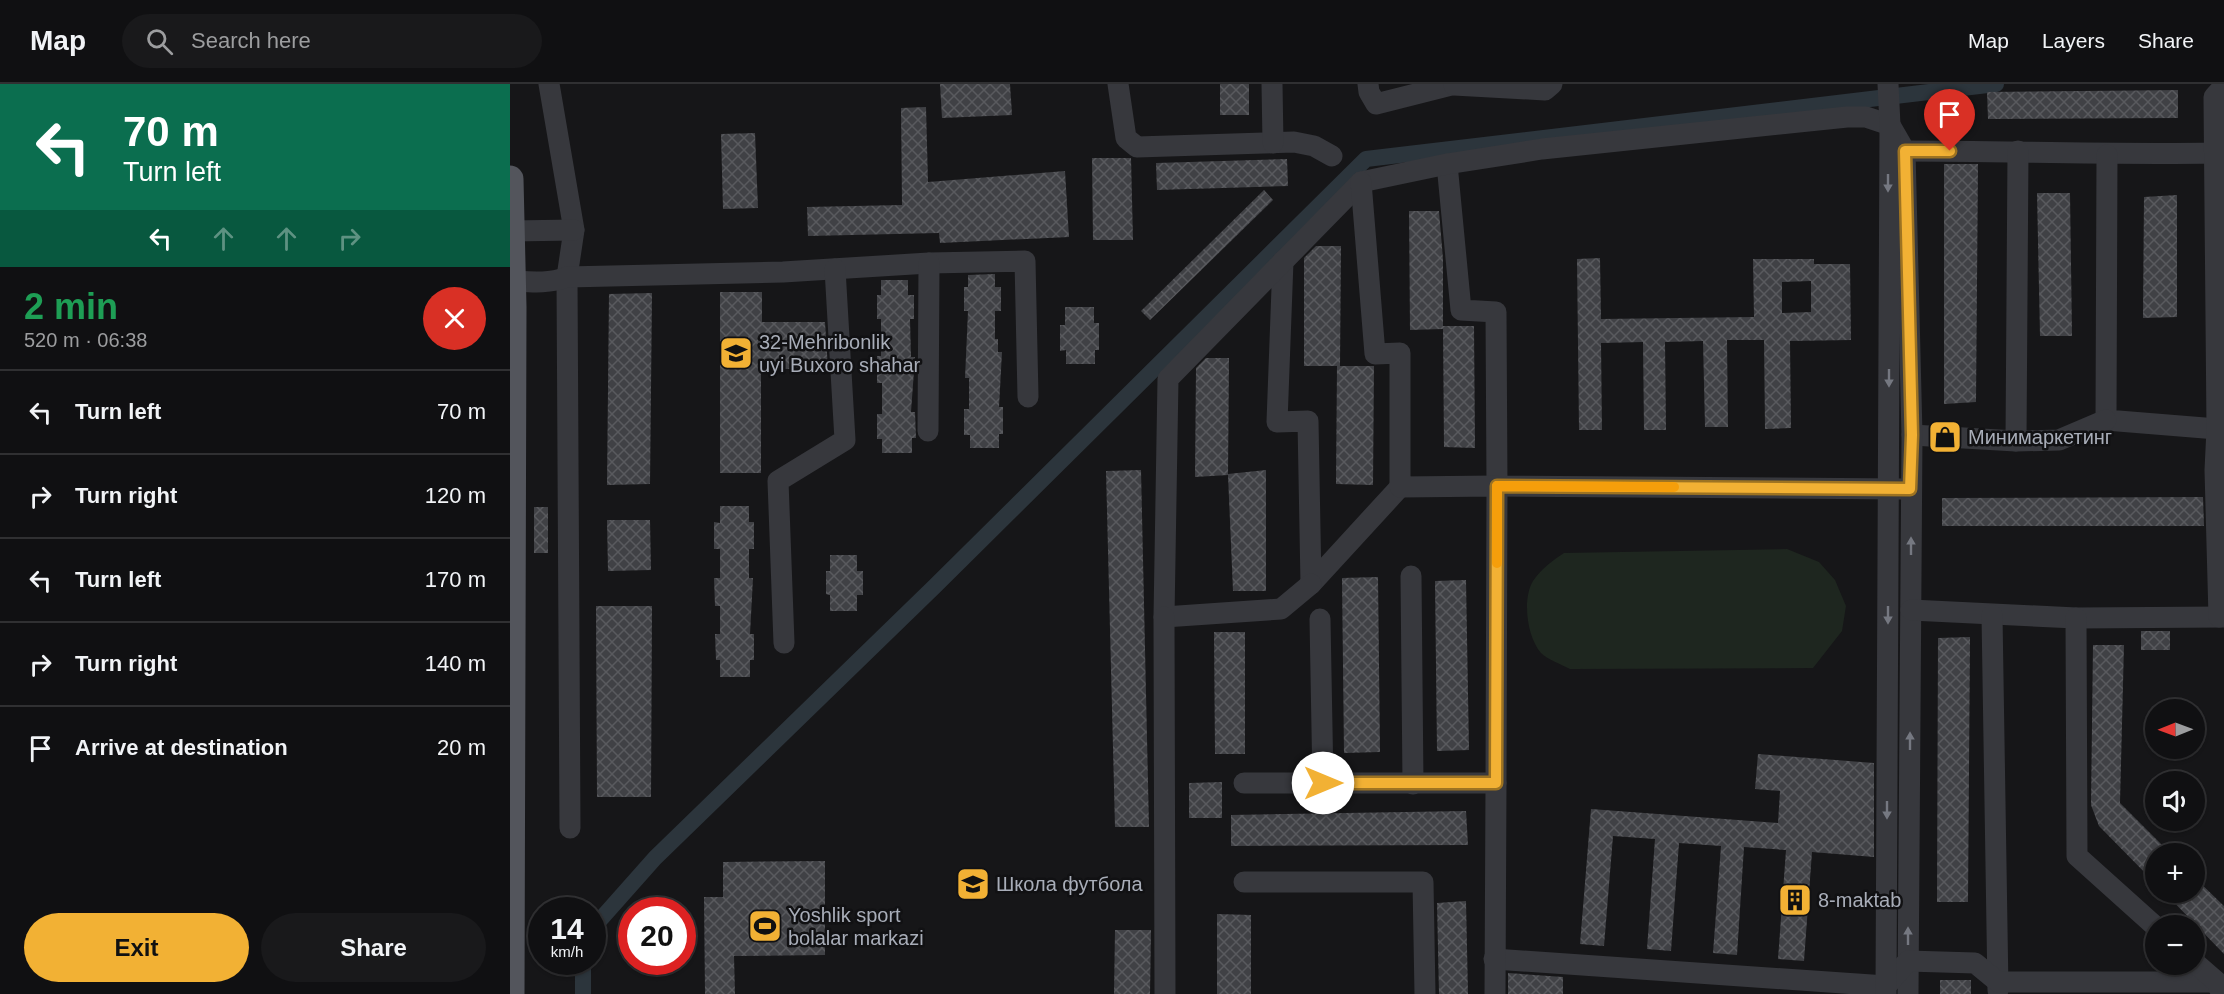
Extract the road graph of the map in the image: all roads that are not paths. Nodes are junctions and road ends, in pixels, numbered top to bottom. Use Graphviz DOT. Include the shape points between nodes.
graph roads {
  1 [pos="550,84"];
  2 [pos="1118,84"];
  3 [pos="1272,84"];
  4 [pos="1368,84"];
  5 [pos="1454,84"];
  6 [pos="1552,84"];
  7 [pos="2224,86"];
  8 [pos="1889,104"];
  9 [pos="1273,143"];
  10 [pos="1905,151"];
  11 [pos="2018,151"];
  12 [pos="2215,153"];
  13 [pos="2107,155"];
  14 [pos="1332,156"];
  15 [pos="1447,164"];
  16 [pos="510,178"];
  17 [pos="1361,182"];
  18 [pos="574,230"];
  19 [pos="511,231"];
  20 [pos="1283,261"];
  21 [pos="929,263"];
  22 [pos="835,269"];
  23 [pos="567,277"];
  24 [pos="512,280"];
  25 [pos="1028,397"];
  26 [pos="2106,420"];
  27 [pos="2217,429"];
  28 [pos="928,431"];
  29 [pos="1912,435"];
  30 [pos="2016,441"];
  31 [pos="1497,486"];
  32 [pos="1400,487"];
  33 [pos="1889,489"];
  34 [pos="1910,489"];
  35 [pos="1412,576"];
  36 [pos="1311,584"];
  37 [pos="1911,610"];
  38 [pos="1992,615"];
  39 [pos="1164,617"];
  40 [pos="2222,617"];
  41 [pos="2076,618"];
  42 [pos="1320,619"];
  43 [pos="784,643"];
  44 [pos="1244,783"];
  45 [pos="1323,783"];
  46 [pos="1496,783"];
  47 [pos="1413,784"];
  48 [pos="570,828"];
  49 [pos="1244,882"];
  50 [pos="2145,917"];
  51 [pos="510,926"];
  52 [pos="1494,959"];
  53 [pos="1908,961"];
  54 [pos="2205,973"];
  55 [pos="1998,988"];
  56 [pos="2219,988"];
  57 [pos="1886,990"];
  58 [pos="511,994"];
  59 [pos="1166,994"];
  60 [pos="1425,994"];
  61 [pos="1495,994"];
  62 [pos="1908,994"];
  1 -- 18 [label="street"];
  2 -- 9 [label="street" via="1126,138 1137,147"];
  3 -- 9 [label="street"];
  4 -- 5 [label="street" via="1376,104"];
  5 -- 6 [label="street" via="1545,90"];
  7 -- 12 [label="street" via="2214,98"];
  8 -- 10 [label="street"];
  8 -- 15 [label="street" via="1866,117 1542,149"];
  8 -- 33 [label="street, one-way"];
  9 -- 14 [label="street" via="1314,146"];
  10 -- 11 [label="street"];
  10 -- 29 [label="street"];
  11 -- 13 [label="street"];
  11 -- 30 [label="street"];
  12 -- 13 [label="street"];
  12 -- 27 [label="street"];
  13 -- 26 [label="street"];
  15 -- 17 [label="street"];
  15 -- 31 [label="street" via="1461,310 1496,312"];
  16 -- 19 [label="main road"];
  17 -- 20 [label="street"];
  17 -- 32 [label="street" via="1375,354 1400,353"];
  18 -- 19 [label="street"];
  18 -- 23 [label="street"];
  19 -- 24 [label="main road"];
  20 -- 36 [label="street" via="1277,422 1308,421"];
  20 -- 39 [label="street" via="1168,379"];
  21 -- 22 [label="street"];
  21 -- 25 [label="street" via="1025,261"];
  21 -- 28 [label="street"];
  22 -- 23 [label="street"];
  22 -- 43 [label="street" via="845,440 778,481"];
  23 -- 24 [label="street" via="553,282"];
  23 -- 48 [label="street"];
  24 -- 51 [label="main road"];
  26 -- 27 [label="street"];
  26 -- 30 [label="street" via="2059,440"];
  27 -- 40 [label="street" via="2215,470"];
  29 -- 30 [label="street"];
  29 -- 34 [label="street"];
  31 -- 32 [label="street"];
  31 -- 33 [label="street"];
  31 -- 46 [label="street"];
  32 -- 36 [label="street"];
  33 -- 34 [label="street"];
  33 -- 57 [label="street, one-way"];
  37 -- 34 [label="street, one-way"];
  35 -- 47 [label="street"];
  36 -- 39 [label="street" via="1281,609"];
  37 -- 38 [label="street"];
  53 -- 37 [label="street, one-way"];
  38 -- 41 [label="street"];
  38 -- 55 [label="street"];
  39 -- 59 [label="street"];
  40 -- 41 [label="street"];
  41 -- 50 [label="street" via="2077,856"];
  42 -- 45 [label="street"];
  44 -- 45 [label="street"];
  45 -- 47 [label="street"];
  46 -- 47 [label="street"];
  46 -- 52 [label="street"];
  49 -- 60 [label="street" via="1423,882"];
  51 -- 58 [label="main road"];
  52 -- 57 [label="street"];
  52 -- 61 [label="street"];
  53 -- 55 [label="street" via="1975,963"];
  53 -- 57 [label="street"];
  53 -- 62 [label="street"];
  54 -- 56 [label="street"];
  55 -- 56 [label="street"];
}
